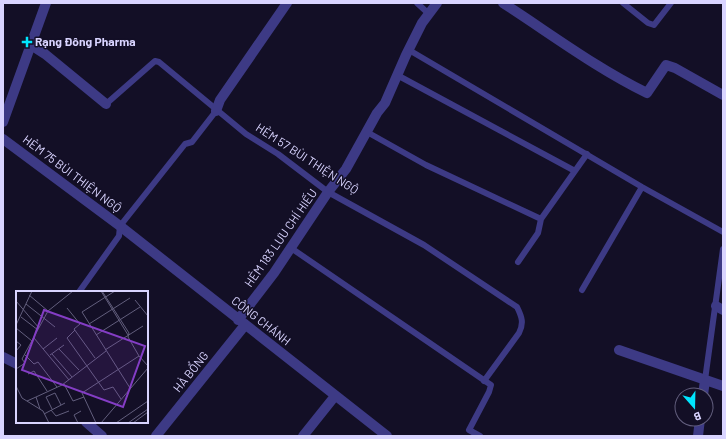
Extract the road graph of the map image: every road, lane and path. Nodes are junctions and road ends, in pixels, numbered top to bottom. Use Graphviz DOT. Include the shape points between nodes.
graph roads {
  1 [pos="46,3"];
  2 [pos="287,3"];
  3 [pos="417,3"];
  4 [pos="437,3"];
  5 [pos="503,3"];
  6 [pos="623,3"];
  7 [pos="671,3"];
  8 [pos="429,14"];
  9 [pos="31,45"];
  10 [pos="409,50"];
  11 [pos="397,75"];
  12 [pos="723,95"];
  13 [pos="106,104"];
  14 [pos="216,111"];
  15 [pos="3,122"];
  16 [pos="366,132"];
  17 [pos="3,139"];
  18 [pos="587,154"];
  19 [pos="575,171"];
  20 [pos="642,187"];
  21 [pos="328,192"];
  22 [pos="541,219"];
  23 [pos="120,226"];
  24 [pos="723,232"];
  25 [pos="291,248"];
  26 [pos="723,249"];
  27 [pos="518,262"];
  28 [pos="582,290"];
  29 [pos="80,291"];
  30 [pos="720,304"];
  31 [pos="242,323"];
  32 [pos="620,350"];
  33 [pos="3,357"];
  34 [pos="16,364"];
  35 [pos="705,380"];
  36 [pos="484,381"];
  37 [pos="723,386"];
  38 [pos="704,387"];
  39 [pos="335,396"];
  40 [pos="87,423"];
  41 [pos="102,436"];
  42 [pos="156,436"];
  43 [pos="303,436"];
  44 [pos="386,436"];
  45 [pos="480,436"];
  1 -- 9 [label="street"];
  2 -- 14 [label="street" via="220,100"];
  3 -- 8 [label="lane"];
  4 -- 8 [label="street, HẺM 183 LƯU CHÍ HIẾU"];
  5 -- 12 [label="street" via="604,70 647,93 666,65"];
  6 -- 7 [label="lane" via="654,25"];
  8 -- 10 [label="street, HẺM 183 LƯU CHÍ HIẾU"];
  9 -- 13 [label="street, HẺM 57 BÙI THIỆN NGỘ"];
  9 -- 15 [label="street"];
  10 -- 11 [label="street, HẺM 183 LƯU CHÍ HIẾU"];
  10 -- 18 [label="lane"];
  11 -- 16 [label="street, HẺM 183 LƯU CHÍ HIẾU" via="385,103"];
  11 -- 19 [label="lane"];
  13 -- 14 [label="lane, HẺM 57 BÙI THIỆN NGỘ" via="155,60"];
  14 -- 21 [label="lane, HẺM 57 BÙI THIỆN NGỘ"];
  14 -- 23 [label="lane, HẺM 75 BÙI THIỆN NGỘ" via="200,134 192,142 185,144"];
  16 -- 21 [label="street, HẺM 183 LƯU CHÍ HIẾU" via="346,169"];
  16 -- 22 [label="lane" via="426,165"];
  17 -- 23 [label="street, HẺM 75 BÙI THIỆN NGỘ"];
  18 -- 19 [label="lane"];
  18 -- 20 [label="lane"];
  19 -- 22 [label="lane"];
  20 -- 24 [label="lane"];
  20 -- 28 [label="lane"];
  21 -- 25 [label="street, HẺM 183 LƯU CHÍ HIẾU"];
  21 -- 36 [label="lane, HẺM 57 BÙI THIỆN NGỘ" via="424,245 517,307 523,325"];
  22 -- 27 [label="lane" via="538,233"];
  23 -- 29 [label="lane" via="119,236"];
  23 -- 31 [label="street, CÔNG CHÁNH"];
  25 -- 31 [label="street, HẺM 183 LƯU CHÍ HIẾU"];
  25 -- 36 [label="lane"];
  26 -- 30 [label="lane"];
  30 -- 35 [label="lane"];
  31 -- 39 [label="street, CÔNG CHÁNH"];
  31 -- 42 [label="street, HÀ BỔNG"];
  32 -- 35 [label="street"];
  33 -- 34 [label="street"];
  35 -- 37 [label="street"];
  35 -- 38 [label="street"];
  36 -- 45 [label="lane" via="491,385 489,392 469,430"];
  39 -- 43 [label="street"];
  39 -- 44 [label="street, CÔNG CHÁNH"];
  40 -- 41 [label="street"];
}
